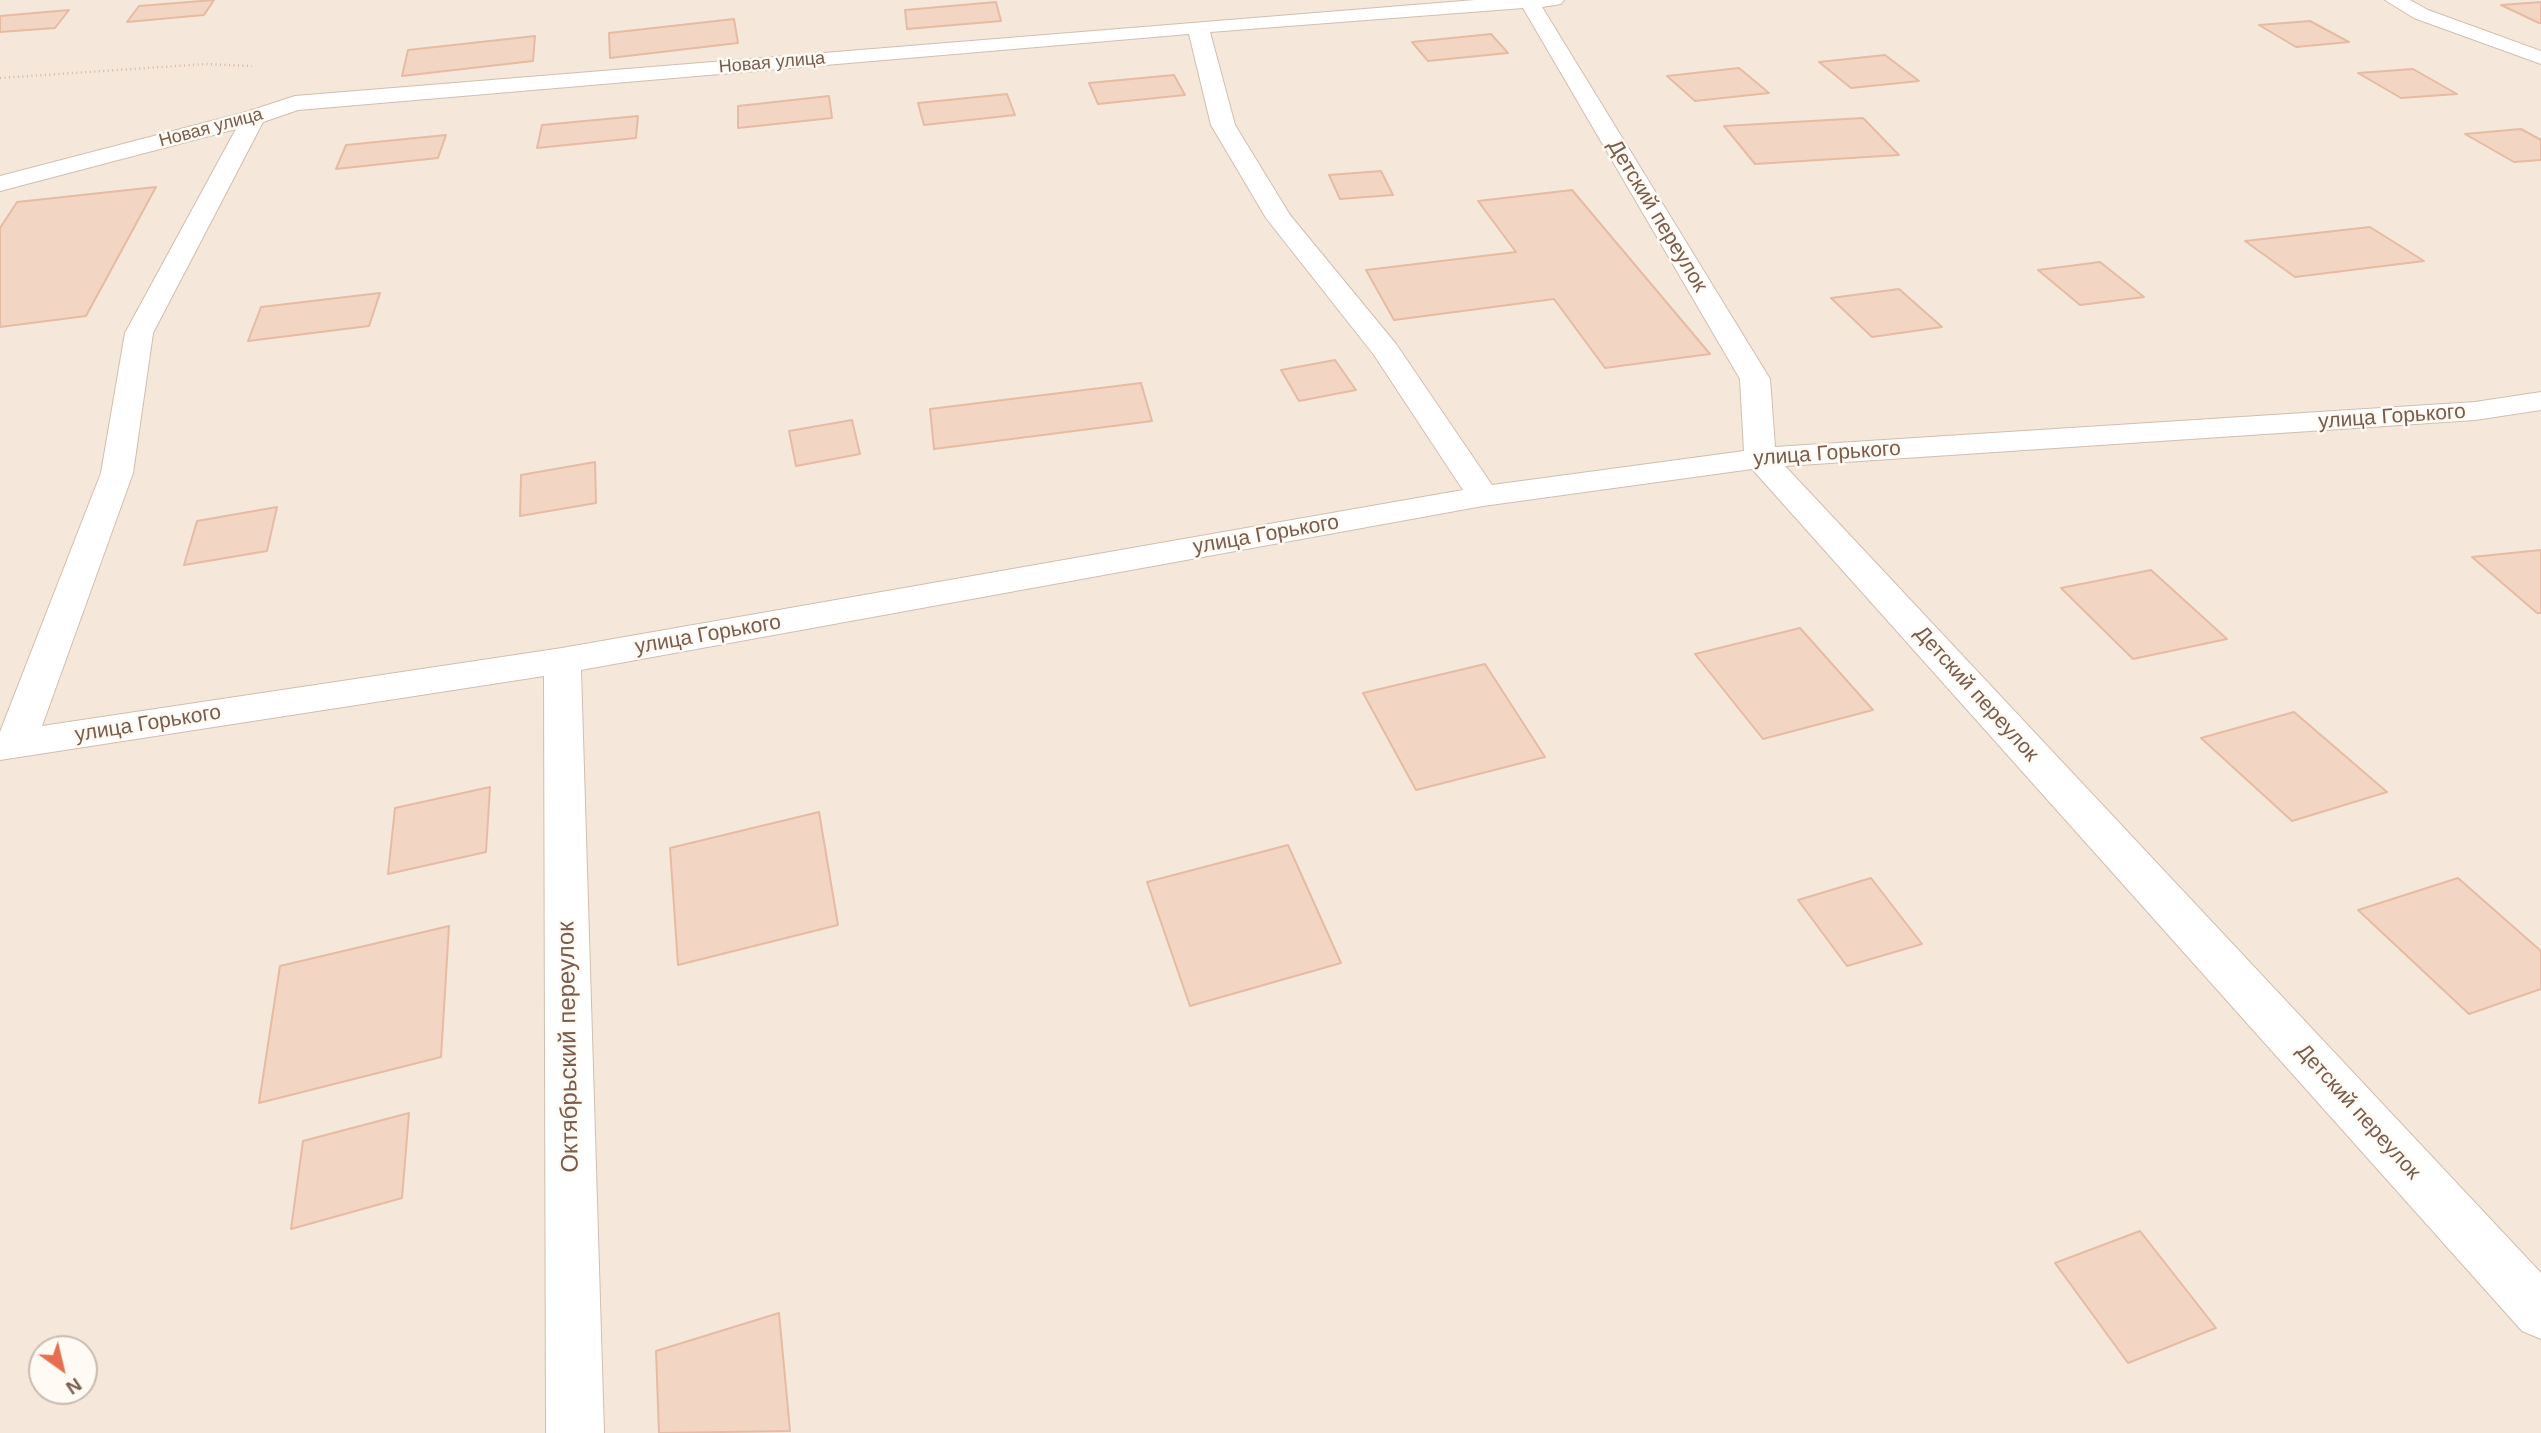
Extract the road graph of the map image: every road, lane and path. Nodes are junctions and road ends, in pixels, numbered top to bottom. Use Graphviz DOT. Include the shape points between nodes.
graph roads {
  1 [pos="1555,0"];
  2 [pos="2395,0"];
  3 [pos="1529,2"];
  4 [pos="1198,27"];
  5 [pos="2541,58"];
  6 [pos="0,78"];
  7 [pos="295,103"];
  8 [pos="254,117"];
  9 [pos="0,184"];
  10 [pos="2541,401"];
  11 [pos="1760,457"];
  12 [pos="1483,496"];
  13 [pos="562,661"];
  14 [pos="8,745"];
  15 [pos="2541,1312"];
  16 [pos="575,1433"];
  1 -- 3 [label="lane, Новая улица"];
  2 -- 5 [label="lane" via="2420,14"];
  3 -- 4 [label="lane, Новая улица"];
  3 -- 11 [label="lane, Детский переулок" via="1755,379"];
  4 -- 7 [label="lane, Новая улица"];
  4 -- 12 [label="lane" via="1223,125 1279,218 1386,350"];
  6 -- 7 [label="path" via="206,64 294,68"];
  7 -- 8 [label="lane, Новая улица"];
  8 -- 9 [label="lane, Новая улица"];
  8 -- 14 [label="lane" via="139,333 117,473"];
  10 -- 11 [label="lane, улица Горького" via="2475,411"];
  11 -- 12 [label="lane, улица Горького"];
  11 -- 15 [label="lane, Детский переулок"];
  12 -- 13 [label="lane, улица Горького"];
  13 -- 14 [label="lane, улица Горького"];
  13 -- 16 [label="lane, Октябрьский переулок"];
}
